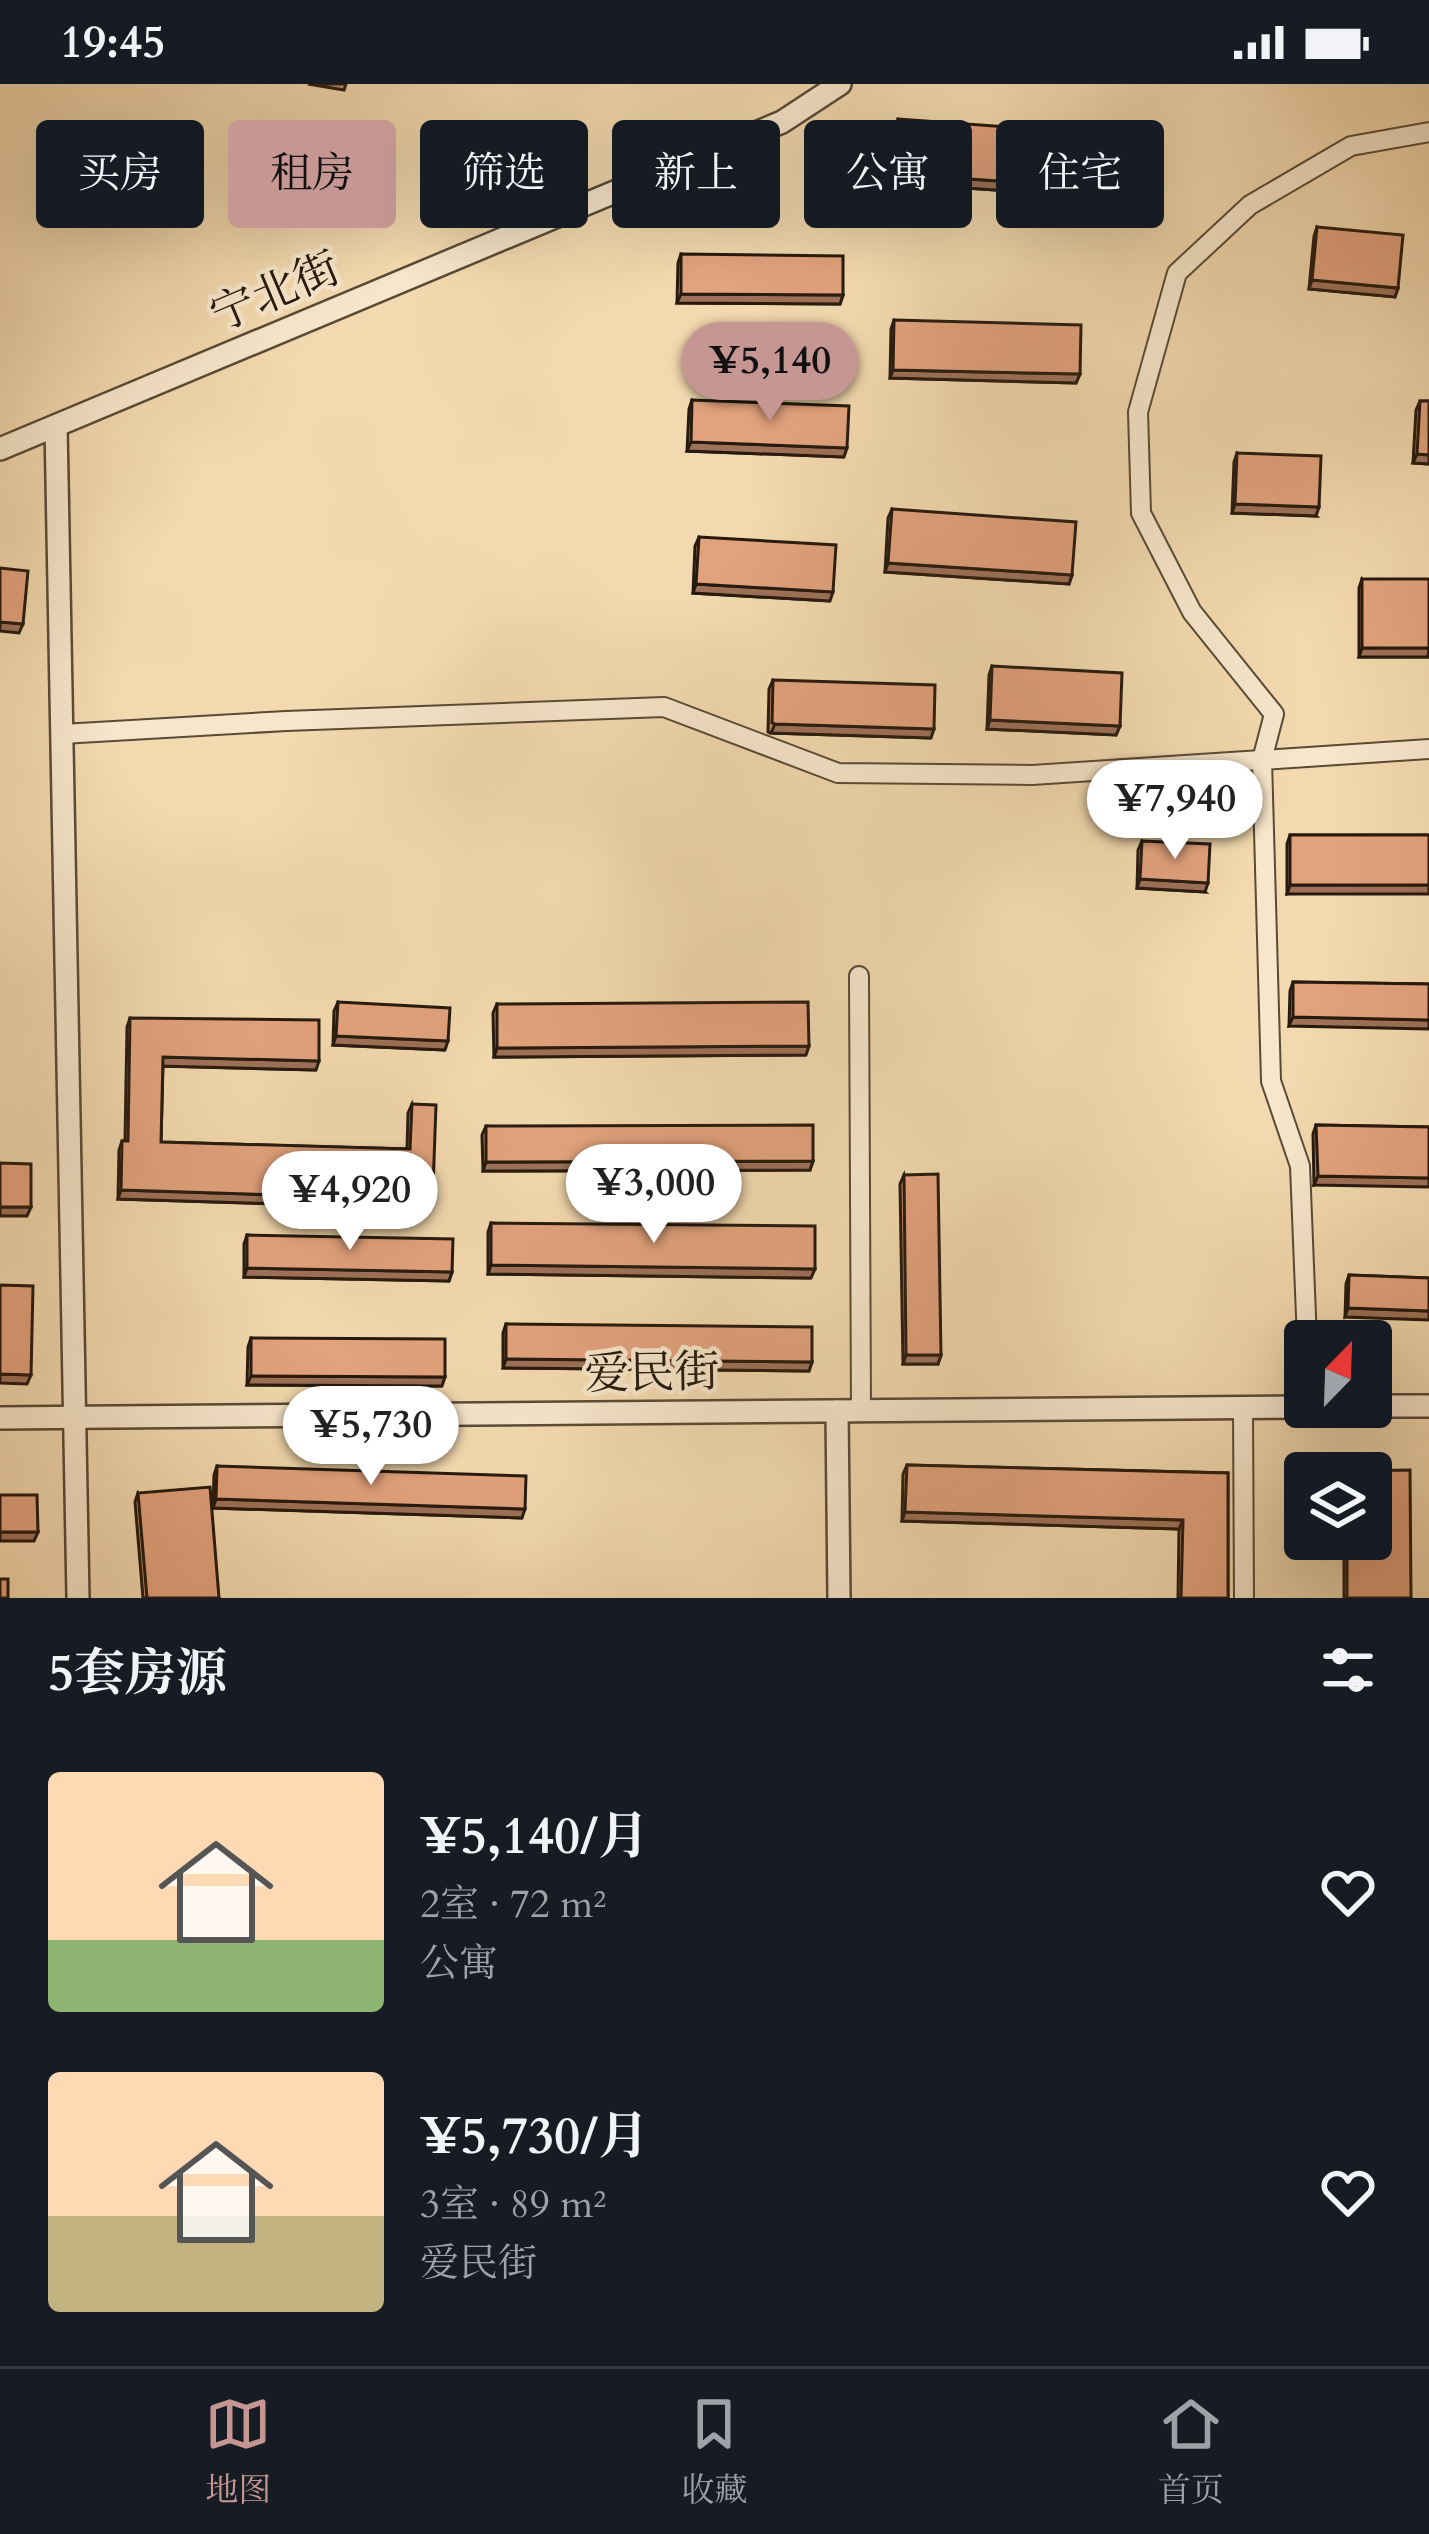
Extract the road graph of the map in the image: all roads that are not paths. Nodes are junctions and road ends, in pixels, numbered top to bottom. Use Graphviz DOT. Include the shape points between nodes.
graph roads {
  1 [pos="840,84"];
  2 [pos="1429,132"];
  3 [pos="56,426"];
  4 [pos="0,448"];
  5 [pos="62,734"];
  6 [pos="1429,749"];
  7 [pos="1262,760"];
  8 [pos="859,976"];
  9 [pos="1306,1320"];
  10 [pos="1392,1406"];
  11 [pos="1429,1406"];
  12 [pos="1243,1407"];
  13 [pos="1284,1407"];
  14 [pos="837,1411"];
  15 [pos="861,1411"];
  16 [pos="0,1418"];
  17 [pos="74,1418"];
  18 [pos="78,1598"];
  19 [pos="839,1598"];
  20 [pos="1244,1598"];
  1 -- 3 [label="street, 宁北街" via="782,122"];
  2 -- 7 [label="street" via="1351,146 1250,205 1178,273 1138,412 1141,513 1192,612 1274,714"];
  3 -- 4 [label="street, 宁北街"];
  3 -- 5 [label="street"];
  5 -- 7 [label="street" via="664,707 838,773 1032,775"];
  5 -- 17 [label="street"];
  6 -- 7 [label="street"];
  7 -- 9 [label="street" via="1271,1081 1300,1166"];
  8 -- 15 [label="street"];
  10 -- 11 [label="street"];
  12 -- 13 [label="street, 爱民街"];
  12 -- 15 [label="street, 爱民街"];
  12 -- 20 [label="street"];
  14 -- 15 [label="street, 爱民街"];
  14 -- 17 [label="street, 爱民街"];
  14 -- 19 [label="street"];
  16 -- 17 [label="street, 爱民街"];
  17 -- 18 [label="street"];
}
